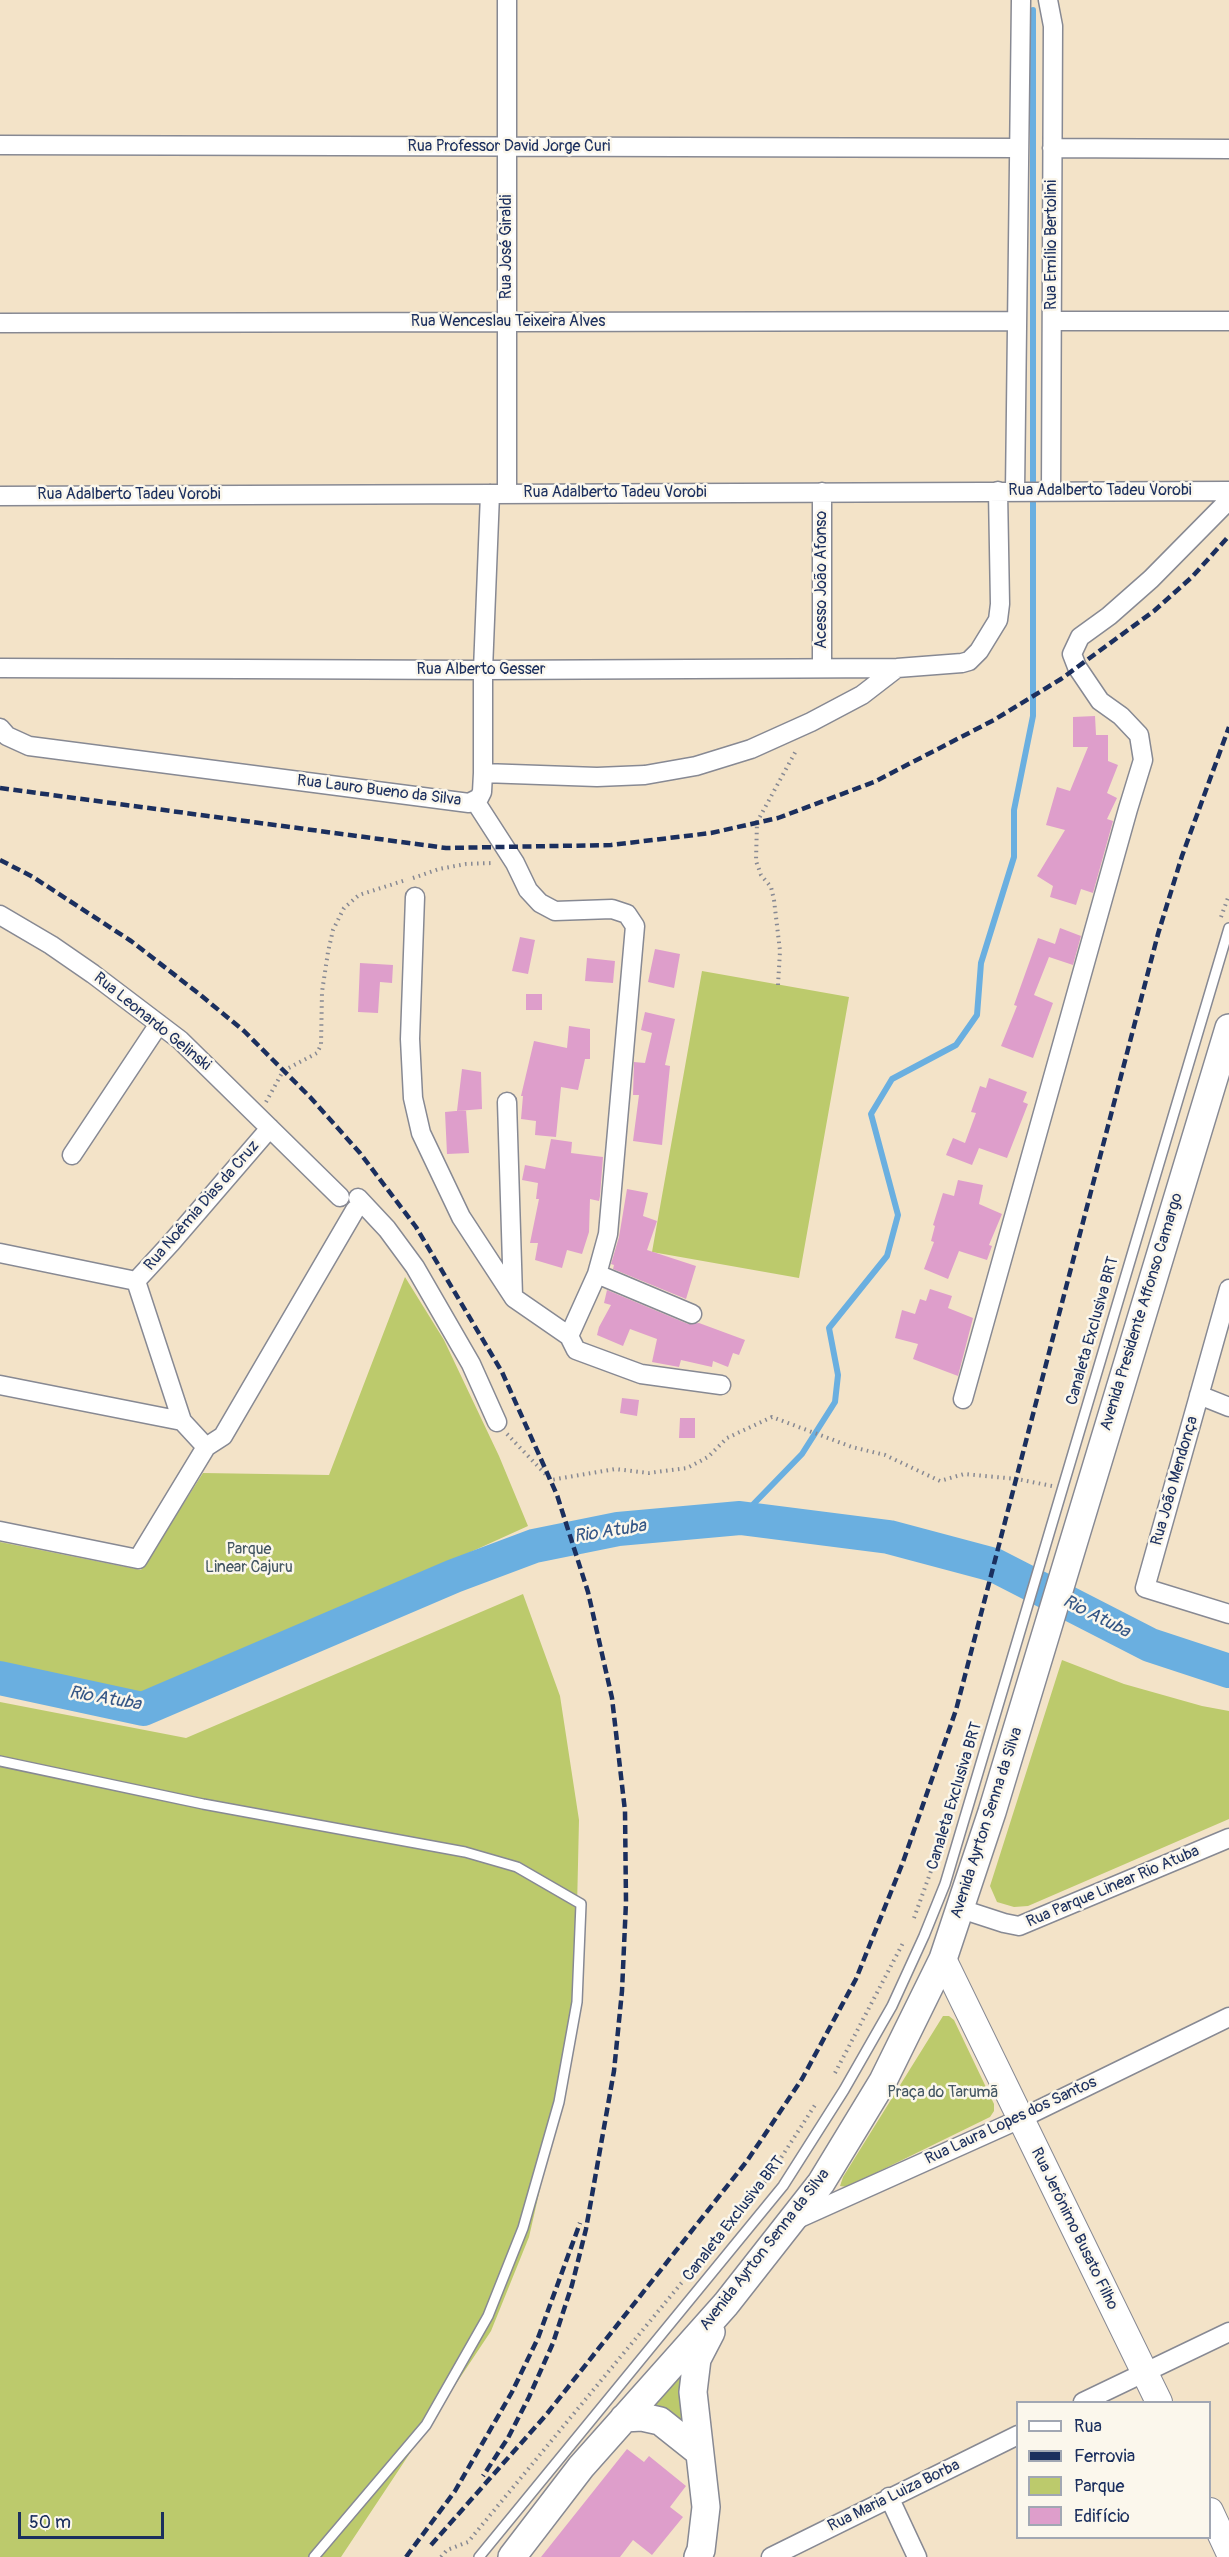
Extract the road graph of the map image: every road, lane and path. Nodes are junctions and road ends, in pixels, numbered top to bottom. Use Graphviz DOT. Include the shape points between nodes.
graph roads {
  1 [pos="507,0"];
  2 [pos="1021,0"];
  3 [pos="1048,0"];
  4 [pos="0,145"];
  5 [pos="508,147"];
  6 [pos="1018,148"];
  7 [pos="1052,148"];
  8 [pos="1229,149"];
  9 [pos="1017,321"];
  10 [pos="1052,321"];
  11 [pos="1229,321"];
  12 [pos="507,322"];
  13 [pos="0,323"];
  14 [pos="1006,491"];
  15 [pos="1051,491"];
  16 [pos="1229,491"];
  17 [pos="822,492"];
  18 [pos="499,494"];
  19 [pos="0,496"];
  20 [pos="1229,500"];
  21 [pos="962,663"];
  22 [pos="0,668"];
  23 [pos="897,668"];
  24 [pos="822,669"];
  25 [pos="483,670"];
  26 [pos="811,722"];
  27 [pos="0,728"];
  28 [pos="483,773"];
  29 [pos="475,801"];
  30 [pos="515,863"];
  31 [pos="416,897"];
  32 [pos="0,915"];
  33 [pos="1229,928"];
  34 [pos="778,985"];
  35 [pos="159,1024"];
  36 [pos="1229,1028"];
  37 [pos="507,1102"];
  38 [pos="264,1123"];
  39 [pos="72,1155"];
  40 [pos="351,1202"];
  41 [pos="0,1253"];
  42 [pos="597,1274"];
  43 [pos="136,1281"];
  44 [pos="1229,1289"];
  45 [pos="514,1298"];
  46 [pos="692,1314"];
  47 [pos="569,1336"];
  48 [pos="0,1385"];
  49 [pos="721,1385"];
  50 [pos="1199,1395"];
  51 [pos="963,1399"];
  52 [pos="1229,1407"];
  53 [pos="182,1421"];
  54 [pos="496,1422"];
  55 [pos="206,1447"];
  56 [pos="1063,1487"];
  57 [pos="1068,1512"];
  58 [pos="0,1531"];
  59 [pos="1056,1597"];
  60 [pos="1229,1614"];
  61 [pos="1010,1711"];
  62 [pos="0,1761"];
  63 [pos="1229,1838"];
  64 [pos="940,1846"];
  65 [pos="961,1909"];
  66 [pos="913,1920"];
  67 [pos="909,1931"];
  68 [pos="943,1959"];
  69 [pos="1229,2017"];
  70 [pos="831,2080"];
  71 [pos="819,2100"];
  72 [pos="1020,2119"];
  73 [pos="792,2222"];
  74 [pos="726,2304"];
  75 [pos="1229,2332"];
  76 [pos="1144,2372"];
  77 [pos="1087,2401"];
  78 [pos="1158,2401"];
  79 [pos="624,2418"];
  80 [pos="1016,2435"];
  81 [pos="699,2452"];
  82 [pos="889,2498"];
  83 [pos="1211,2515"];
  84 [pos="1229,2552"];
  85 [pos="702,2555"];
  86 [pos="314,2557"];
  87 [pos="441,2557"];
  88 [pos="479,2557"];
  89 [pos="512,2557"];
  90 [pos="771,2557"];
  91 [pos="917,2557"];
  1 -- 5 [label="street, Rua José Giraldi"];
  2 -- 6 [label="street, Rua Emílio Bertolini"];
  3 -- 7 [label="street, Rua Emílio Bertolini" via="1053,26"];
  4 -- 5 [label="street, Rua Professor David Jorge Curi"];
  5 -- 6 [label="street, Rua Professor David Jorge Curi"];
  5 -- 12 [label="street, Rua José Giraldi"];
  6 -- 9 [label="street, Rua Emílio Bertolini"];
  7 -- 8 [label="street"];
  7 -- 10 [label="street, Rua Emílio Bertolini"];
  9 -- 12 [label="street, Rua Wenceslau Teixeira Alves"];
  9 -- 14 [label="street, Rua Emílio Bertolini"];
  10 -- 11 [label="street"];
  10 -- 15 [label="street, Rua Emílio Bertolini"];
  12 -- 13 [label="street, Rua Wenceslau Teixeira Alves"];
  12 -- 18 [label="street, Rua José Giraldi"];
  14 -- 15 [label="street, Rua Adalberto Tadeu Vorobi"];
  14 -- 17 [label="street, Rua Adalberto Tadeu Vorobi"];
  14 -- 21 [label="street, Rua Emílio Bertolini" via="998,620 980,651"];
  15 -- 16 [label="street, Rua Adalberto Tadeu Vorobi"];
  17 -- 18 [label="street, Rua Adalberto Tadeu Vorobi"];
  17 -- 24 [label="street, Acesso João Afonso"];
  18 -- 19 [label="street, Rua Adalberto Tadeu Vorobi"];
  18 -- 25 [label="street, Rua José Giraldi"];
  20 -- 51 [label="street" via="1151,579 1080,637 1072,654 1100,701 1139,735 1143,760"];
  21 -- 23 [label="street, Rua Alberto Gesser"];
  22 -- 25 [label="street, Rua Alberto Gesser"];
  23 -- 24 [label="street, Rua Alberto Gesser"];
  23 -- 26 [label="street" via="862,694"];
  24 -- 25 [label="street, Rua Alberto Gesser"];
  25 -- 28 [label="street, Rua José Giraldi"];
  26 -- 28 [label="street" via="751,749 696,766 645,775"];
  26 -- 34 [label="path" via="757,822 756,861 774,900 780,951"];
  27 -- 29 [label="street, Rua Lauro Bueno da Silva" via="7,736 29,746"];
  28 -- 29 [label="street, Rua Lauro Bueno da Silva" via="482,792"];
  29 -- 30 [label="street"];
  30 -- 38 [label="path" via="440,869 359,895 344,908 328,952 321,1045 317,1053 283,1071"];
  30 -- 42 [label="street" via="528,890 555,911 612,909 627,915 635,926 608,1234"];
  31 -- 45 [label="street" via="410,1039 413,1098 421,1133 461,1217"];
  32 -- 35 [label="street, Rua Leonardo Gelinski" via="51,945"];
  33 -- 56 [label="lane, Canaleta Exclusiva BRT"];
  35 -- 38 [label="street, Rua Leonardo Gelinski"];
  35 -- 39 [label="street"];
  36 -- 57 [label="main road, Avenida Presidente Affonso Camargo"];
  37 -- 45 [label="street"];
  38 -- 40 [label="street, Rua Leonardo Gelinski"];
  38 -- 43 [label="street, Rua Noêmia Dias da Cruz"];
  40 -- 54 [label="street, Rua Leonardo Gelinski" via="387,1229 415,1267 471,1364"];
  40 -- 55 [label="street" via="223,1436"];
  41 -- 43 [label="street"];
  42 -- 46 [label="street"];
  42 -- 47 [label="street"];
  43 -- 53 [label="street, Rua Noêmia Dias da Cruz"];
  44 -- 50 [label="street, Rua João Mendonça"];
  45 -- 47 [label="street"];
  47 -- 49 [label="street" via="576,1350 641,1374"];
  48 -- 53 [label="street"];
  50 -- 52 [label="street"];
  50 -- 60 [label="street, Rua João Mendonça" via="1144,1588"];
  53 -- 55 [label="street, Rua Noêmia Dias da Cruz"];
  54 -- 56 [label="path" via="551,1480 615,1469 649,1473 687,1468 727,1438 772,1417 885,1455 939,1481 964,1474"];
  55 -- 58 [label="street" via="138,1559"];
  56 -- 57 [label="lane, Canaleta Exclusiva BRT"];
  57 -- 59 [label="main road, Avenida Presidente Affonso Camargo"];
  57 -- 61 [label="lane, Canaleta Exclusiva BRT"];
  59 -- 61 [label="main road, Avenida Ayrton Senna da Silva"];
  61 -- 65 [label="main road, Avenida Ayrton Senna da Silva"];
  61 -- 88 [label="lane, Canaleta Exclusiva BRT" via="924,1936 892,2006 844,2090 783,2186"];
  62 -- 86 [label="lane" via="465,1852 517,1867 581,1904 577,2002 559,2102 523,2228 489,2316 426,2425"];
  63 -- 65 [label="street, Rua Parque Linear Rio Atuba" via="1019,1926"];
  64 -- 66 [label="path"];
  65 -- 68 [label="main road, Avenida Ayrton Senna da Silva"];
  67 -- 70 [label="path"];
  68 -- 72 [label="street, Rua Jerônimo Busato Filho"];
  68 -- 73 [label="main road, Avenida Ayrton Senna da Silva" via="873,2099"];
  69 -- 72 [label="street, Rua Laura Lopes dos Santos"];
  71 -- 87 [label="path" via="768,2178 468,2542 447,2550"];
  72 -- 73 [label="street, Rua Laura Lopes dos Santos"];
  72 -- 76 [label="street, Rua Jerônimo Busato Filho"];
  73 -- 74 [label="main road, Avenida Ayrton Senna da Silva"];
  74 -- 79 [label="main road, Avenida Ayrton Senna da Silva"];
  74 -- 81 [label="main road" via="697,2359 693,2392"];
  75 -- 76 [label="street"];
  76 -- 77 [label="street"];
  76 -- 78 [label="street, Rua Jerônimo Busato Filho"];
  79 -- 81 [label="main road" via="660,2421"];
  79 -- 89 [label="main road, Avenida Ayrton Senna da Silva"];
  80 -- 82 [label="street, Rua Maria Luiza Borba"];
  81 -- 85 [label="main road" via="706,2508"];
  82 -- 90 [label="street, Rua Maria Luiza Borba"];
  82 -- 91 [label="street"];
  83 -- 84 [label="street"];
}
